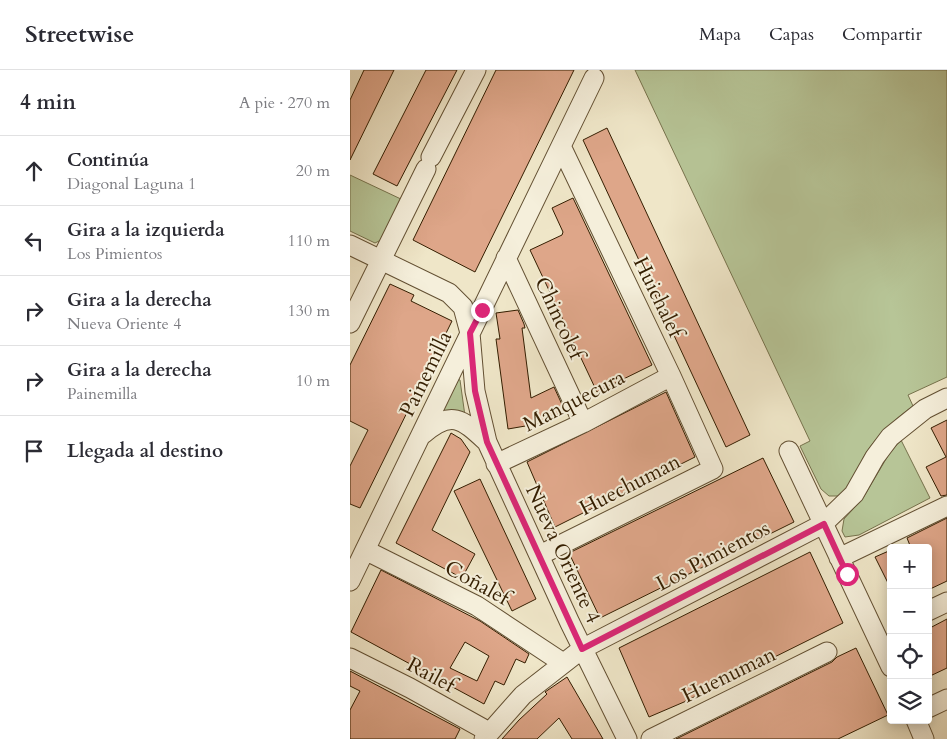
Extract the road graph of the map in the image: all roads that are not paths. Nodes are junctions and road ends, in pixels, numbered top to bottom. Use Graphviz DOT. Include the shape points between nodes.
graph roads {
  1 [pos="476,70"];
  2 [pos="594,78"];
  3 [pos="561,146"];
  4 [pos="350,245"];
  5 [pos="506,258"];
  6 [pos="380,260"];
  7 [pos="350,323"];
  8 [pos="470,333"];
  9 [pos="671,376"];
  10 [pos="947,398"];
  11 [pos="584,423"];
  12 [pos="420,436"];
  13 [pos="487,442"];
  14 [pos="789,451"];
  15 [pos="496,464"];
  16 [pos="713,469"];
  17 [pos="947,506"];
  18 [pos="824,524"];
  19 [pos="365,550"];
  20 [pos="540,555"];
  21 [pos="840,558"];
  22 [pos="350,581"];
  23 [pos="947,602"];
  24 [pos="932,609"];
  25 [pos="883,632"];
  26 [pos="582,649"];
  27 [pos="887,650"];
  28 [pos="827,652"];
  29 [pos="350,658"];
  30 [pos="563,663"];
  31 [pos="947,699"];
  32 [pos="932,706"];
  33 [pos="918,724"];
  34 [pos="486,736"];
  35 [pos="626,739"];
  36 [pos="651,739"];
  37 [pos="924,739"];
  1 -- 6 [label="street"];
  2 -- 3 [label="street, Painemilla"];
  3 -- 5 [label="street, Painemilla"];
  3 -- 9 [label="street, Huichalef"];
  4 -- 6 [label="street, Nueva Oriente 4"];
  5 -- 8 [label="street, Painemilla"];
  5 -- 11 [label="street, Chincolef"];
  6 -- 7 [label="street"];
  6 -- 8 [label="street, Nueva Oriente 4" via="455,298 463,308"];
  8 -- 12 [label="street, Painemilla"];
  8 -- 13 [label="street, Nueva Oriente 4" via="475,391"];
  9 -- 11 [label="street, Manquecura"];
  9 -- 16 [label="street, Huichalef"];
  10 -- 18 [label="street, Los Pimientos" via="912,418 890,437 854,494"];
  11 -- 15 [label="street, Manquecura"];
  12 -- 13 [label="street, Nueva Oriente 4" via="442,420 454,419 465,422"];
  12 -- 19 [label="street, Painemilla"];
  13 -- 15 [label="street, Nueva Oriente 4"];
  14 -- 18 [label="street"];
  15 -- 20 [label="street, Nueva Oriente 4"];
  16 -- 20 [label="street, Huechuman"];
  17 -- 21 [label="street"];
  18 -- 21 [label="street"];
  18 -- 26 [label="street, Los Pimientos"];
  19 -- 22 [label="street, Painemilla"];
  19 -- 30 [label="street, Coñalef" via="477,606"];
  20 -- 26 [label="street, Nueva Oriente 4"];
  21 -- 25 [label="street"];
  23 -- 24 [label="street"];
  25 -- 27 [label="street"];
  26 -- 30 [label="street, Los Pimientos"];
  26 -- 35 [label="street, Nueva Oriente 4"];
  28 -- 36 [label="street, Huenuman"];
  29 -- 34 [label="street, Railef" via="410,688"];
  30 -- 34 [label="street, Los Pimientos" via="523,695"];
  31 -- 32 [label="street"];
  33 -- 37 [label="street"];
}
